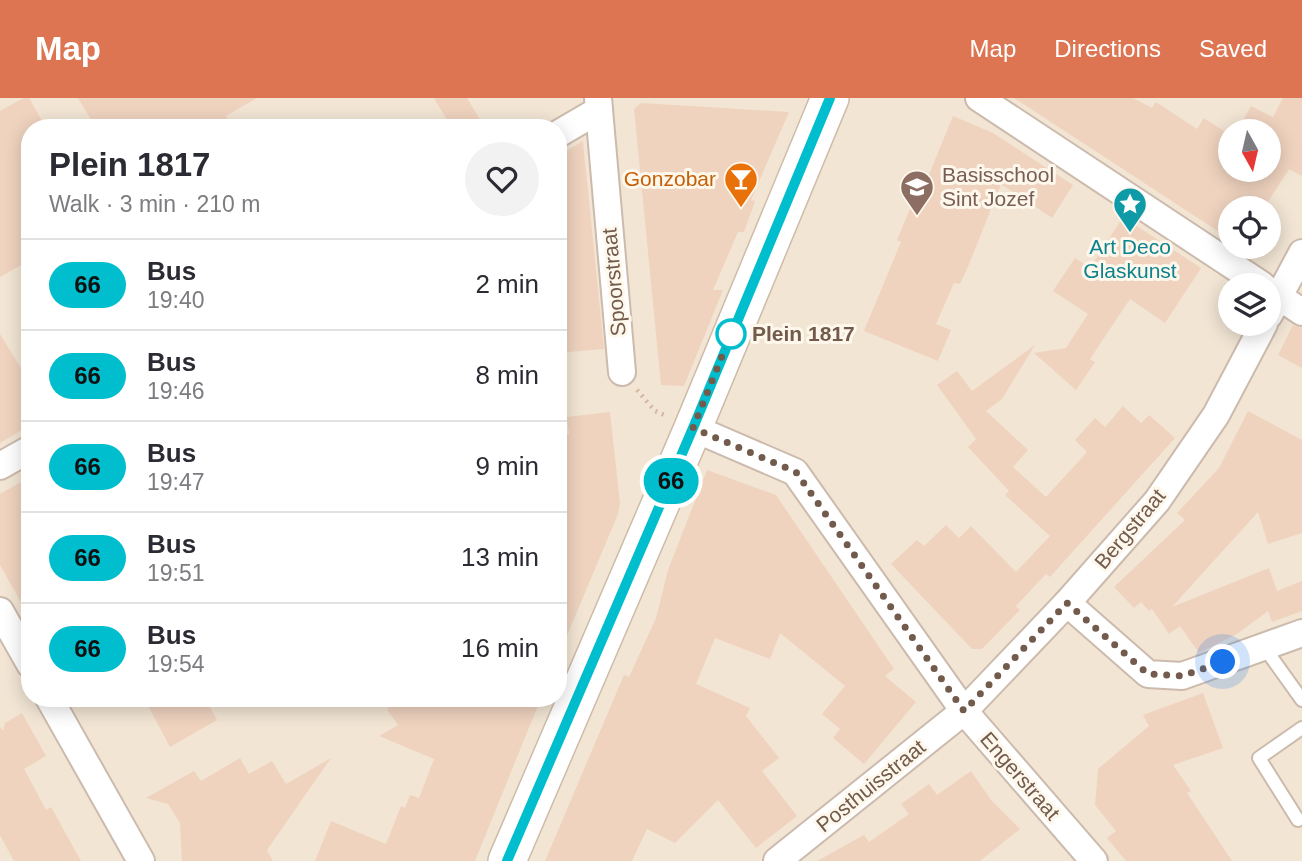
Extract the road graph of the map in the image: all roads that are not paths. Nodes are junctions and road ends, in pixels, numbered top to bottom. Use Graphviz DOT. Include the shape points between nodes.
graph roads {
  1 [pos="830,98"];
  2 [pos="979,98"];
  3 [pos="598,104"];
  4 [pos="567,127"];
  5 [pos="1302,253"];
  6 [pos="1234,273"];
  7 [pos="1281,281"];
  8 [pos="1281,302"];
  9 [pos="1302,312"];
  10 [pos="1258,336"];
  11 [pos="621,372"];
  12 [pos="693,428"];
  13 [pos="21,454"];
  14 [pos="0,466"];
  15 [pos="1067,603"];
  16 [pos="0,611"];
  17 [pos="1302,634"];
  18 [pos="1264,647"];
  19 [pos="21,648"];
  20 [pos="1302,700"];
  21 [pos="54,707"];
  22 [pos="964,711"];
  23 [pos="1302,728"];
  24 [pos="1298,820"];
  25 [pos="141,861"];
  26 [pos="507,861"];
  27 [pos="778,861"];
  28 [pos="1094,861"];
  1 -- 12 [label="main road"];
  2 -- 6 [label="street"];
  3 -- 4 [label="street"];
  3 -- 11 [label="street, Spoorstraat"];
  5 -- 7 [label="street"];
  8 -- 9 [label="street"];
  10 -- 15 [label="street, Bergstraat" via="1216,415 1157,501"];
  12 -- 22 [label="street, Engerstraat" via="796,472"];
  12 -- 26 [label="main road"];
  13 -- 14 [label="street"];
  15 -- 18 [label="street" via="1148,674 1182,676"];
  15 -- 22 [label="street, Bergstraat"];
  16 -- 19 [label="street"];
  17 -- 18 [label="street"];
  18 -- 20 [label="lane"];
  21 -- 25 [label="street"];
  22 -- 27 [label="street, Posthuisstraat"];
  22 -- 28 [label="street, Engerstraat"];
  23 -- 24 [label="lane" via="1259,758"];
}
